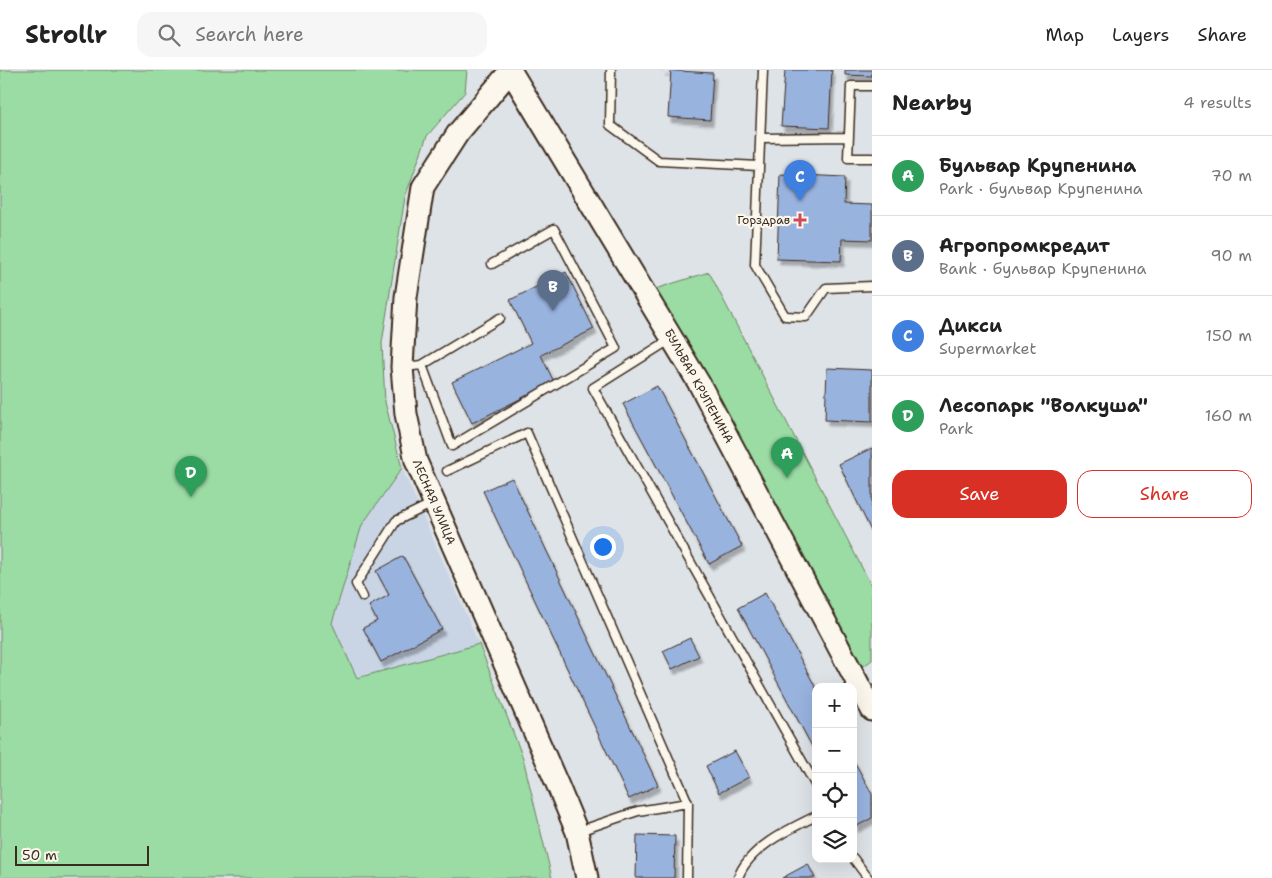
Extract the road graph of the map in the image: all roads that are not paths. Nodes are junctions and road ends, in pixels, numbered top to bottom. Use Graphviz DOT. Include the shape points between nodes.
graph roads {
  1 [pos="511,70"];
  2 [pos="611,70"];
  3 [pos="763,70"];
  4 [pos="872,86"];
  5 [pos="849,137"];
  6 [pos="760,138"];
  7 [pos="872,158"];
  8 [pos="759,166"];
  9 [pos="492,264"];
  10 [pos="872,286"];
  11 [pos="500,318"];
  12 [pos="672,338"];
  13 [pos="412,366"];
  14 [pos="447,471"];
  15 [pos="434,502"];
  16 [pos="363,597"];
  17 [pos="872,710"];
  18 [pos="812,779"];
  19 [pos="688,803"];
  20 [pos="812,818"];
  21 [pos="577,832"];
  22 [pos="857,863"];
  23 [pos="587,878"];
  24 [pos="687,878"];
  25 [pos="738,878"];
  26 [pos="868,878"];
  1 -- 12 [label="street, БУЛЬВАР КРУПЕНИНА"];
  1 -- 13 [label="street, ЛЕСНАЯ УЛИЦА" via="458,133 423,187 406,297"];
  2 -- 8 [label="lane" via="610,125 658,161"];
  3 -- 6 [label="lane"];
  4 -- 5 [label="lane" via="851,86"];
  5 -- 6 [label="lane"];
  5 -- 7 [label="lane" via="848,158"];
  6 -- 8 [label="lane"];
  8 -- 10 [label="lane" via="755,265 784,316 806,317 826,288"];
  9 -- 13 [label="lane" via="554,229 616,348 452,446"];
  11 -- 13 [label="lane"];
  12 -- 17 [label="street, БУЛЬВАР КРУПЕНИНА" via="744,466"];
  12 -- 18 [label="lane" via="593,388"];
  13 -- 15 [label="street, ЛЕСНАЯ УЛИЦА" via="406,414 416,462"];
  14 -- 19 [label="lane" via="526,433"];
  15 -- 16 [label="lane" via="396,521 356,584"];
  15 -- 21 [label="street, ЛЕСНАЯ УЛИЦА"];
  19 -- 21 [label="lane" via="638,811"];
  19 -- 24 [label="lane"];
  20 -- 25 [label="lane" via="759,851 741,870"];
  21 -- 23 [label="street, ЛЕСНАЯ УЛИЦА"];
  22 -- 26 [label="lane"];
}
